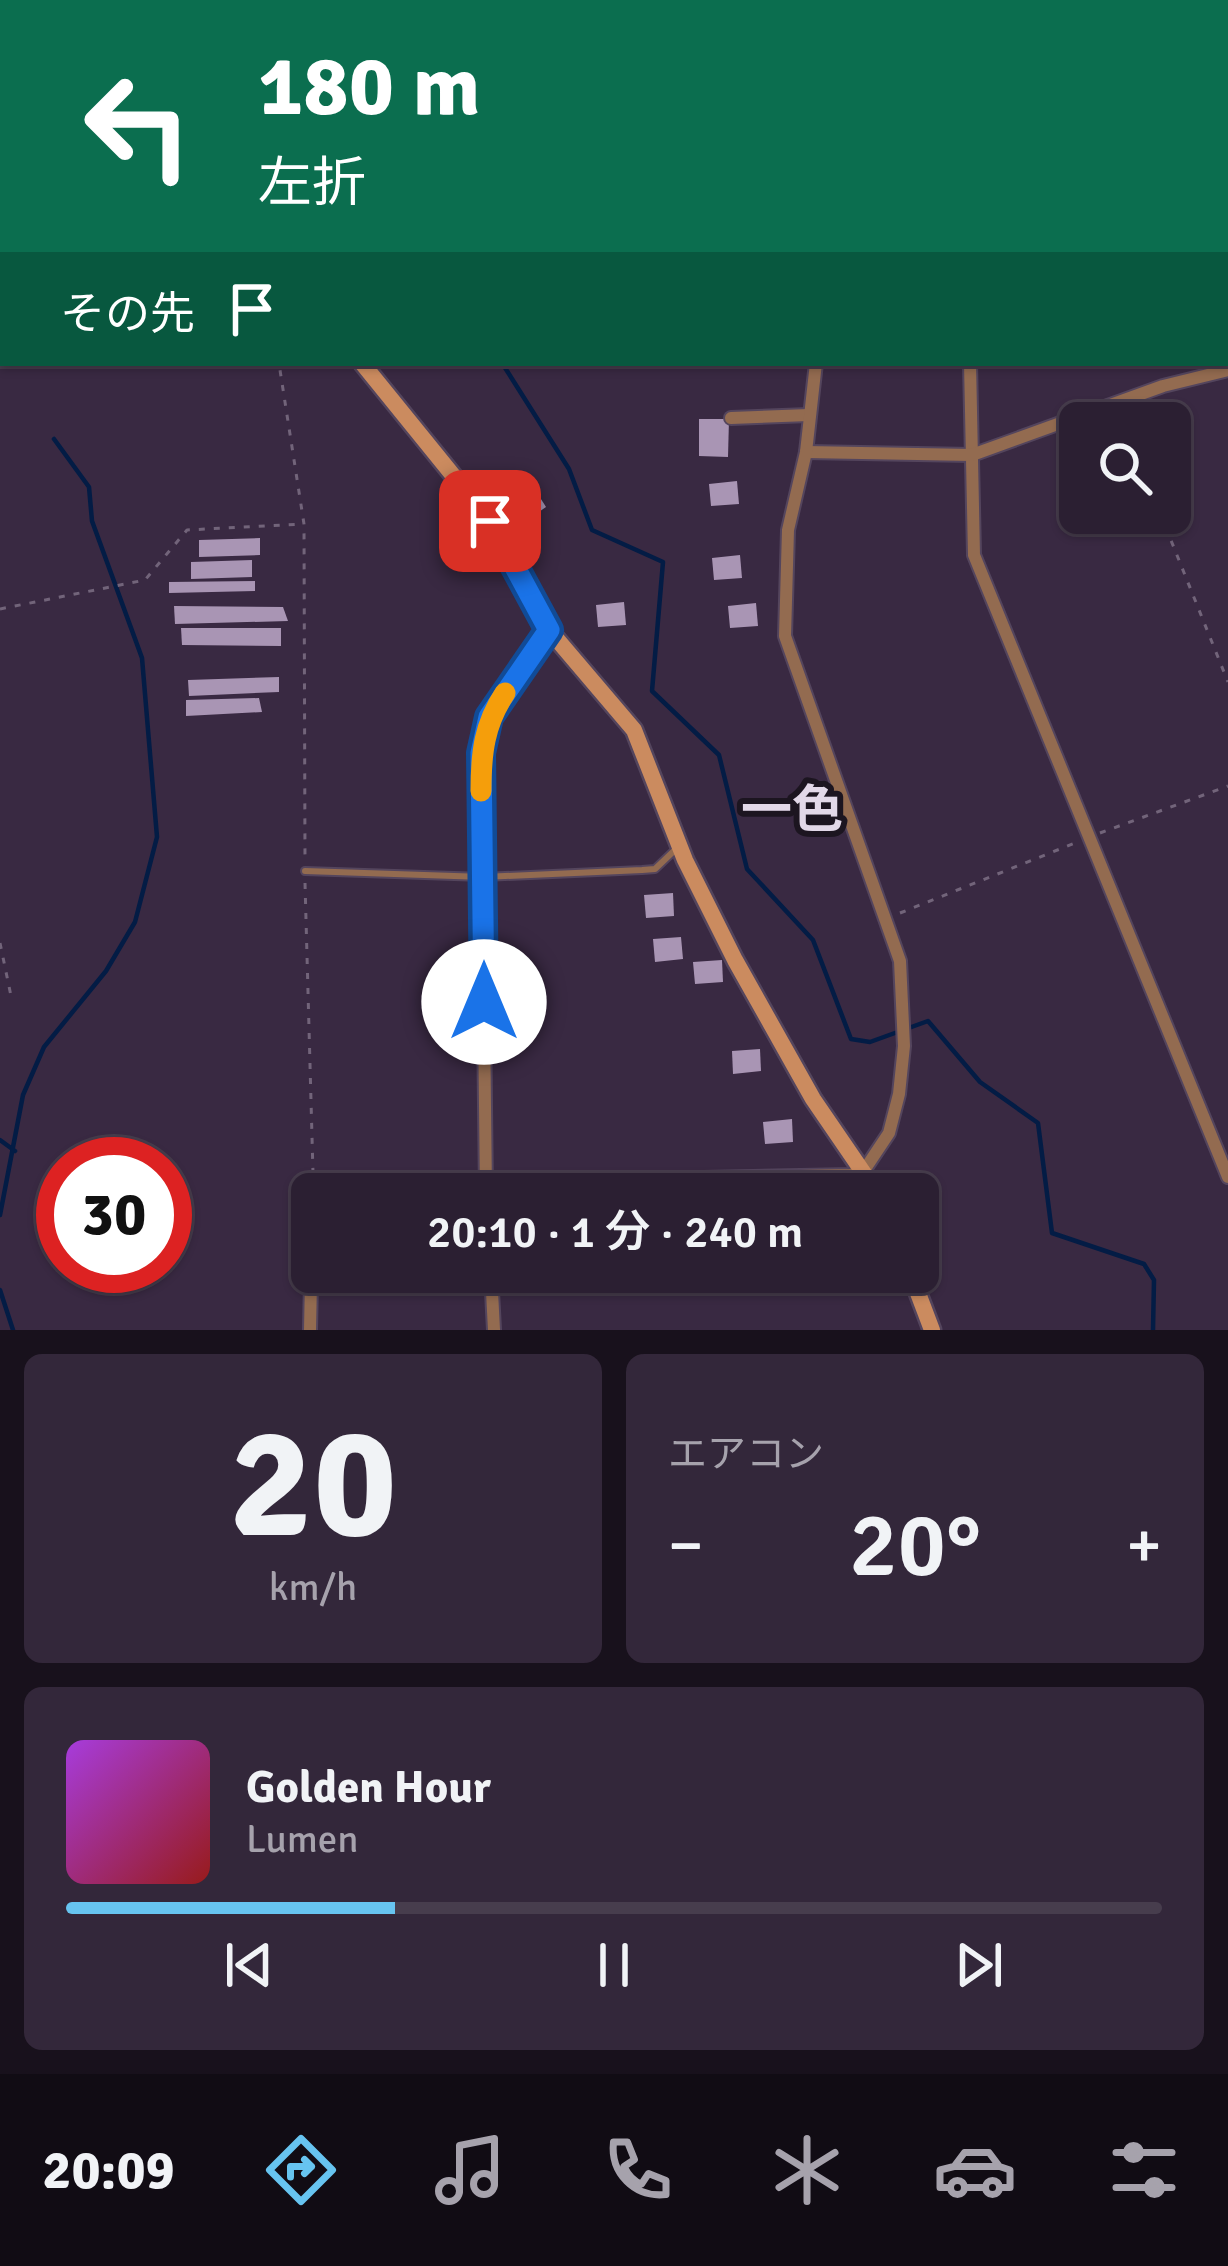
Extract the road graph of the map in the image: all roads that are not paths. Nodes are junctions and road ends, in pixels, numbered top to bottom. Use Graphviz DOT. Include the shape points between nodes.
graph roads {
  1 [pos="364,366"];
  2 [pos="816,366"];
  3 [pos="970,366"];
  4 [pos="1228,370"];
  5 [pos="809,415"];
  6 [pos="731,418"];
  7 [pos="806,452"];
  8 [pos="972,455"];
  9 [pos="549,630"];
  10 [pos="680,845"];
  11 [pos="305,871"];
  12 [pos="484,877"];
  13 [pos="866,1169"];
  14 [pos="486,1173"];
  15 [pos="856,1173"];
  16 [pos="868,1173"];
  17 [pos="1228,1177"];
  18 [pos="311,1293"];
  19 [pos="492,1293"];
  20 [pos="918,1293"];
  21 [pos="310,1330"];
  22 [pos="494,1330"];
  23 [pos="932,1330"];
  1 -- 9 [label="street" via="490,521"];
  2 -- 5 [label="street"];
  3 -- 8 [label="street"];
  4 -- 8 [label="street"];
  5 -- 6 [label="street"];
  5 -- 7 [label="street"];
  7 -- 8 [label="street"];
  7 -- 13 [label="street" via="788,530 785,635 900,961 904,1046 889,1133"];
  8 -- 17 [label="street" via="974,555"];
  9 -- 10 [label="street" via="634,730"];
  9 -- 12 [label="street" via="489,717 481,753"];
  10 -- 12 [label="lane" via="656,869"];
  10 -- 13 [label="street" via="812,1100"];
  11 -- 12 [label="lane"];
  12 -- 14 [label="street"];
  13 -- 15 [label="street"];
  13 -- 16 [label="street"];
  18 -- 21 [label="street"];
  19 -- 22 [label="street"];
  20 -- 23 [label="street"];
}
